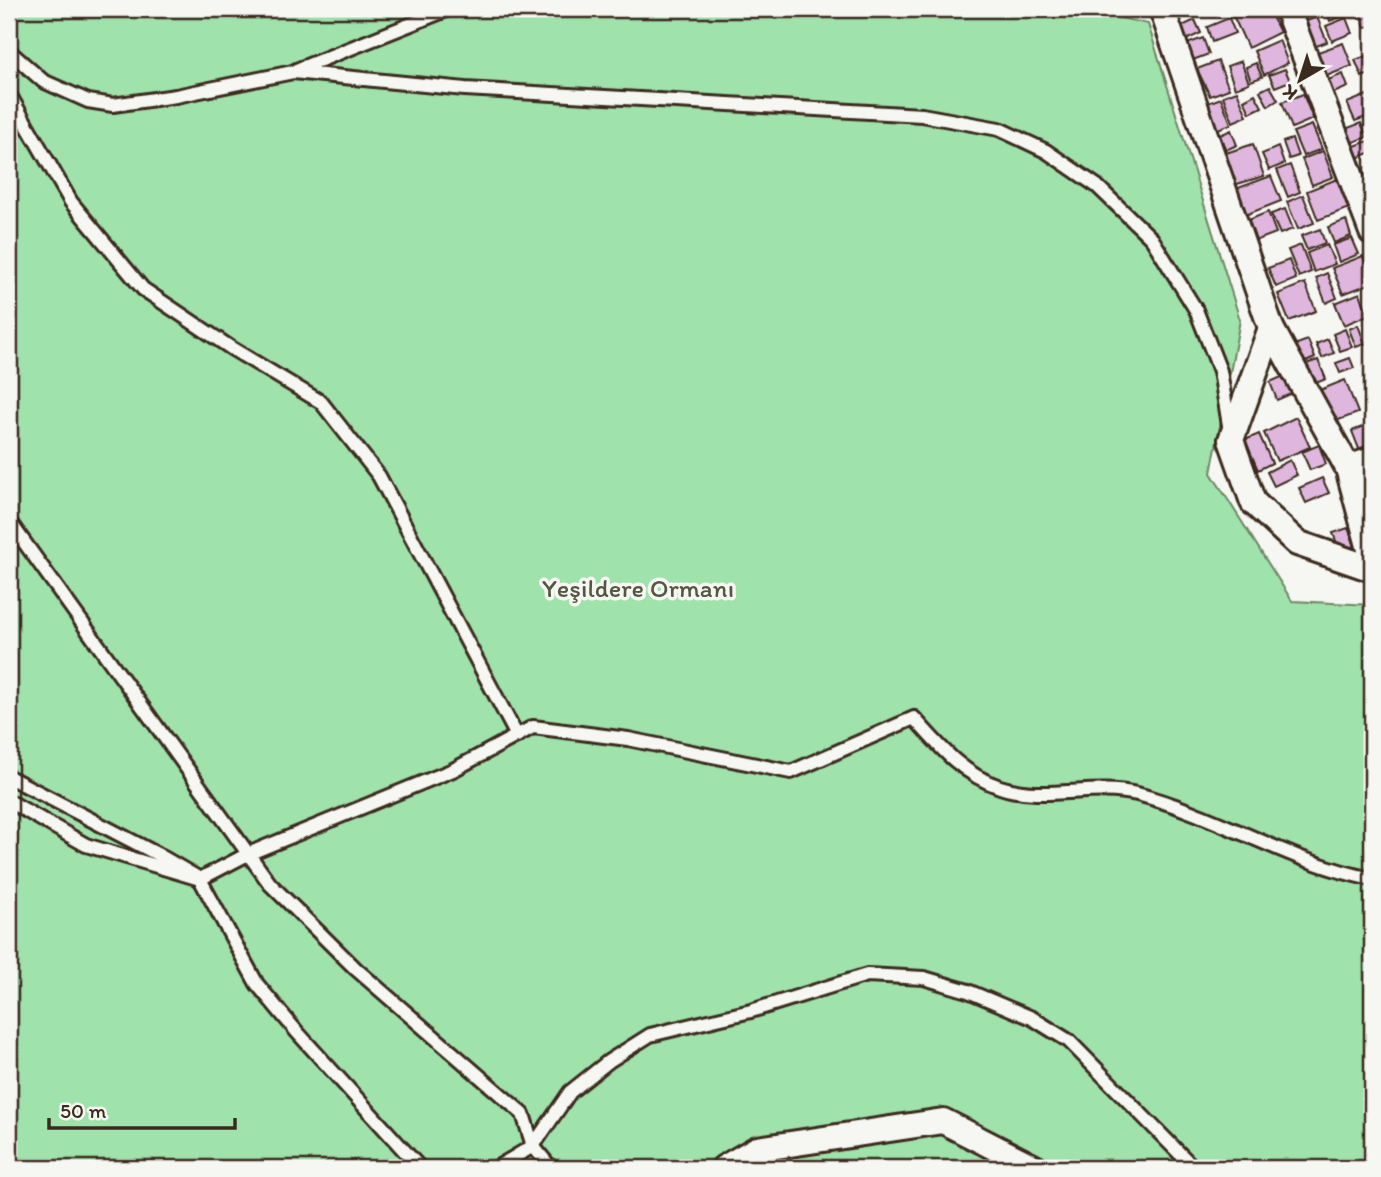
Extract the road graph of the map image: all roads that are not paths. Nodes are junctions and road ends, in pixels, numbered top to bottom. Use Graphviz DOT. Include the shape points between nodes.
graph roads {
  1 [pos="449,9"];
  2 [pos="1162,9"];
  3 [pos="1287,9"];
  4 [pos="9,51"];
  5 [pos="293,72"];
  6 [pos="9,94"];
  7 [pos="1370,218"];
  8 [pos="1271,328"];
  9 [pos="1231,440"];
  10 [pos="1372,460"];
  11 [pos="1348,468"];
  12 [pos="9,521"];
  13 [pos="1372,557"];
  14 [pos="1372,569"];
  15 [pos="516,736"];
  16 [pos="9,777"];
  17 [pos="9,802"];
  18 [pos="248,854"];
  19 [pos="200,879"];
  20 [pos="1372,879"];
  21 [pos="533,1146"];
  22 [pos="420,1168"];
  23 [pos="496,1168"];
  24 [pos="551,1168"];
  25 [pos="724,1168"];
  26 [pos="1035,1168"];
  27 [pos="1194,1168"];
  1 -- 5 [label="lane"];
  2 -- 8 [label="street"];
  3 -- 7 [label="street"];
  4 -- 5 [label="lane" via="43,81 88,101 113,105"];
  5 -- 9 [label="lane" via="465,89 922,115 999,129 1046,151 1097,186 1152,239 1196,310 1220,371"];
  6 -- 15 [label="lane" via="71,202 144,289 321,402 379,476"];
  8 -- 9 [label="street"];
  8 -- 11 [label="street"];
  9 -- 14 [label="street" via="1253,502 1297,543"];
  10 -- 11 [label="street"];
  11 -- 13 [label="street"];
  12 -- 18 [label="lane"];
  15 -- 18 [label="lane" via="453,769"];
  15 -- 20 [label="lane" via="533,727 628,739 791,772 914,718 945,753 971,774 1000,788 1026,793 1101,789 1136,794 1277,849"];
  16 -- 19 [label="lane"];
  17 -- 19 [label="lane" via="86,845"];
  18 -- 19 [label="lane"];
  18 -- 21 [label="lane" via="270,884 356,969 523,1114"];
  19 -- 22 [label="lane" via="257,984"];
  21 -- 23 [label="lane"];
  21 -- 24 [label="lane"];
  21 -- 27 [label="lane" via="570,1092 650,1035 751,1011 866,975 924,978 1032,1018 1069,1041"];
  25 -- 26 [label="street" via="757,1149 943,1121"];
}
